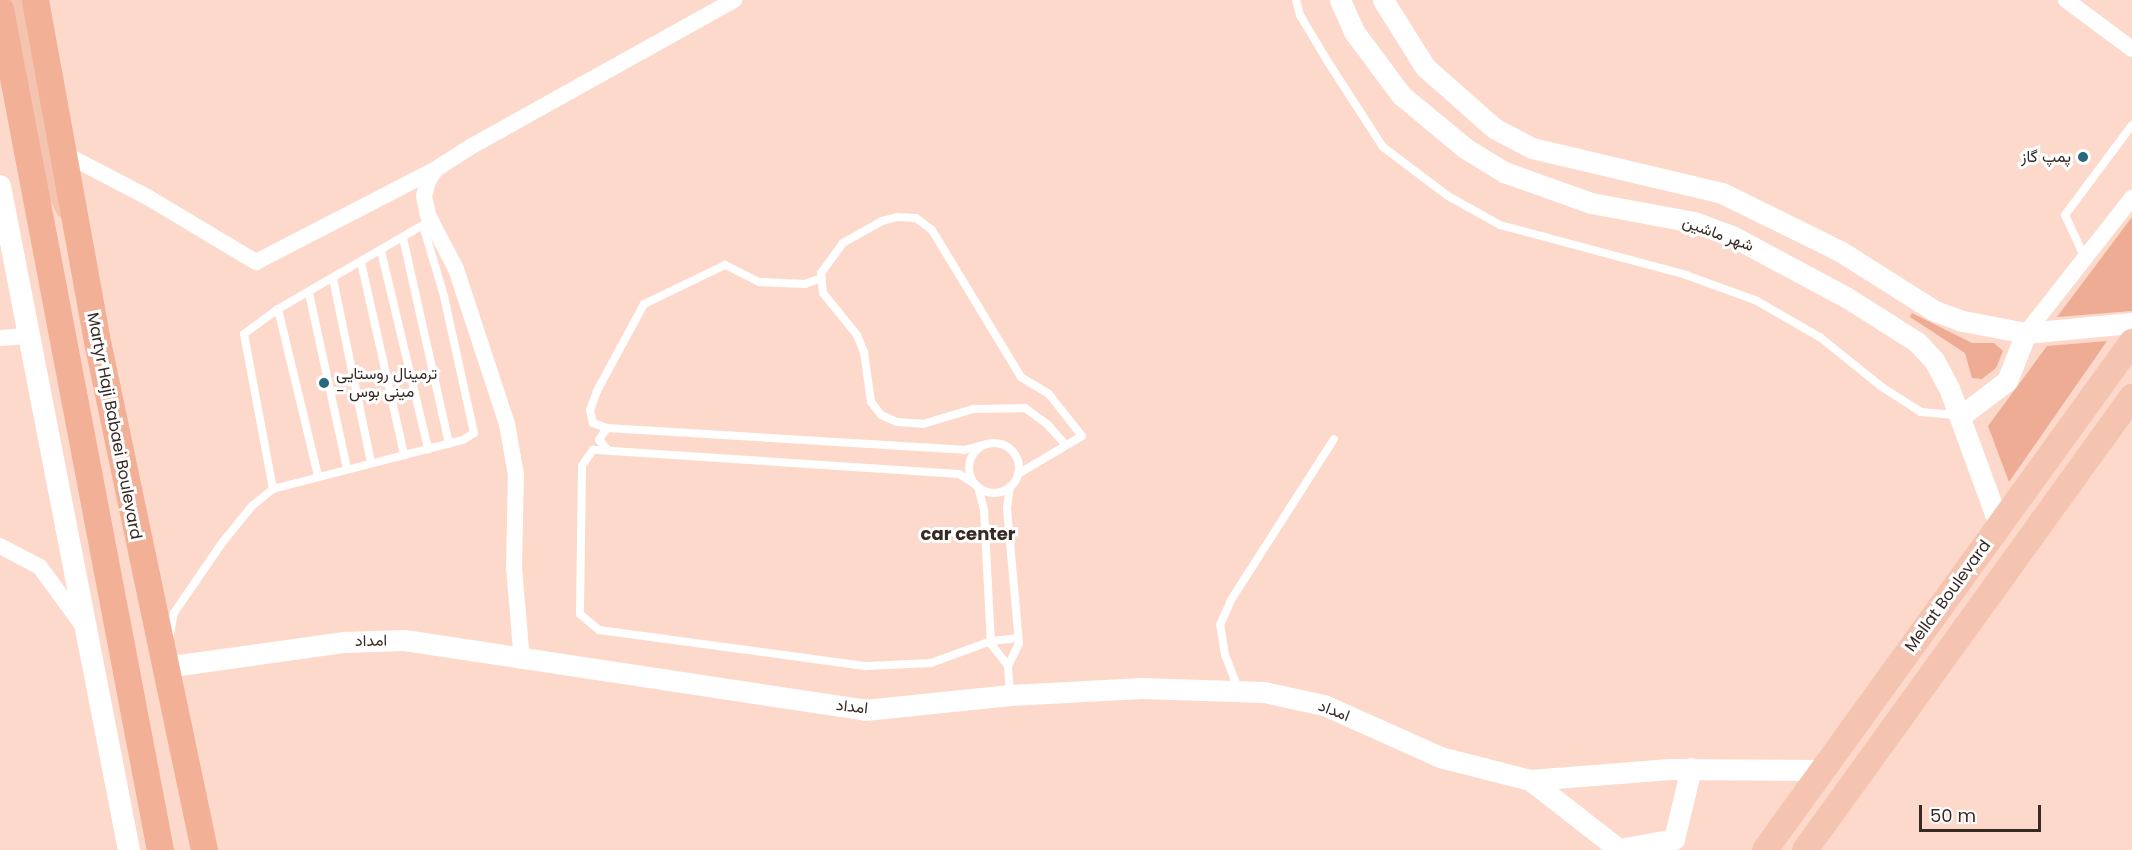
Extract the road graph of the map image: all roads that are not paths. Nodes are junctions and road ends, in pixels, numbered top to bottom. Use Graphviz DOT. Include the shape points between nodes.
graph roads {
  1 [pos="18,0"];
  2 [pos="35,0"];
  3 [pos="734,0"];
  4 [pos="1296,0"];
  5 [pos="1340,0"];
  6 [pos="1383,0"];
  7 [pos="2066,0"];
  8 [pos="0,9"];
  9 [pos="2132,49"];
  10 [pos="8,91"];
  11 [pos="2132,125"];
  12 [pos="63,153"];
  13 [pos="436,169"];
  14 [pos="0,186"];
  15 [pos="2132,198"];
  16 [pos="76,223"];
  17 [pos="403,238"];
  18 [pos="381,251"];
  19 [pos="2085,258"];
  20 [pos="361,262"];
  21 [pos="822,278"];
  22 [pos="333,279"];
  23 [pos="309,293"];
  24 [pos="278,309"];
  25 [pos="2132,324"];
  26 [pos="2026,333"];
  27 [pos="62,334"];
  28 [pos="28,336"];
  29 [pos="0,338"];
  30 [pos="2132,342"];
  31 [pos="2132,397"];
  32 [pos="1962,416"];
  33 [pos="607,428"];
  34 [pos="1334,439"];
  35 [pos="449,444"];
  36 [pos="986,444"];
  37 [pos="1066,446"];
  38 [pos="428,449"];
  39 [pos="608,450"];
  40 [pos="404,455"];
  41 [pos="371,463"];
  42 [pos="347,469"];
  43 [pos="1018,474"];
  44 [pos="318,476"];
  45 [pos="977,486"];
  46 [pos="1010,487"];
  47 [pos="273,489"];
  48 [pos="1999,525"];
  49 [pos="0,546"];
  50 [pos="86,631"];
  51 [pos="1018,638"];
  52 [pos="991,641"];
  53 [pos="522,661"];
  54 [pos="1008,666"];
  55 [pos="165,667"];
  56 [pos="1239,691"];
  57 [pos="1010,696"];
  58 [pos="1691,768"];
  59 [pos="1822,770"];
  60 [pos="1530,780"];
  61 [pos="1680,845"];
  62 [pos="1808,848"];
  63 [pos="129,850"];
  64 [pos="160,850"];
  65 [pos="204,850"];
  66 [pos="1619,850"];
  67 [pos="1765,850"];
  1 -- 16 [label="main road" via="50,170"];
  2 -- 12 [label="highway, Martyr Haji Babaei Boulevard"];
  3 -- 13 [label="street"];
  4 -- 32 [label="lane" via="1300,15 1383,147 1448,196 1500,225 1686,275 1757,302 1821,338 1882,387 1921,412"];
  5 -- 32 [label="street, شهر ماشین" via="1355,33 1401,95 1465,148 1504,172 1541,187 1591,203 1694,222 1783,261 1917,342 1934,360"];
  6 -- 26 [label="street" via="1425,67 1494,128 1532,148 1722,194 1840,251 1935,310 1994,330"];
  7 -- 9 [label="street"];
  8 -- 10 [label="highway, Martyr Haji Babaei Boulevard"];
  10 -- 27 [label="highway, Martyr Haji Babaei Boulevard"];
  11 -- 19 [label="lane" via="2065,215"];
  12 -- 13 [label="street" via="149,198 256,262"];
  12 -- 16 [label="highway, Martyr Haji Babaei Boulevard"];
  13 -- 53 [label="street" via="424,196 428,214 456,269 493,372 516,475 514,567"];
  14 -- 28 [label="main road"];
  15 -- 19 [label="street"];
  16 -- 55 [label="highway, Martyr Haji Babaei Boulevard"];
  17 -- 18 [label="lane"];
  17 -- 35 [label="lane"];
  17 -- 35 [label="lane" via="423,225 444,296 474,433"];
  18 -- 20 [label="lane"];
  18 -- 38 [label="lane"];
  19 -- 26 [label="street"];
  20 -- 22 [label="lane"];
  20 -- 40 [label="lane"];
  21 -- 33 [label="lane" via="805,285 759,282 725,265 644,304 590,410 593,423"];
  21 -- 37 [label="lane" via="823,293 857,335 864,352 871,402 881,415 897,422 923,424 973,409 1025,408 1047,424"];
  21 -- 37 [label="lane" via="830,259 861,231 889,219 916,219 932,230 1021,376 1049,394 1082,436"];
  22 -- 23 [label="lane"];
  22 -- 41 [label="lane"];
  23 -- 24 [label="lane"];
  23 -- 42 [label="lane"];
  24 -- 44 [label="lane"];
  24 -- 47 [label="lane" via="244,334"];
  25 -- 26 [label="street"];
  26 -- 32 [label="street" via="2007,381"];
  27 -- 28 [label="main road"];
  27 -- 64 [label="highway, Martyr Haji Babaei Boulevard"];
  28 -- 29 [label="street"];
  28 -- 50 [label="main road"];
  30 -- 48 [label="main road, Mellat Boulevard"];
  31 -- 62 [label="main road, Mellat Boulevard"];
  32 -- 48 [label="street, شهر ماشین"];
  33 -- 36 [label="lane" via="964,450"];
  33 -- 39 [label="lane" via="599,440"];
  34 -- 56 [label="lane" via="1231,600 1220,625 1225,655"];
  35 -- 38 [label="lane"];
  36 -- 43 [label="lane" via="1001,444 1014,453"];
  36 -- 45 [label="lane" via="970,462"];
  37 -- 43 [label="lane"];
  38 -- 40 [label="lane"];
  39 -- 45 [label="lane" via="959,474"];
  39 -- 52 [label="lane" via="593,450 582,466 580,614 598,630 867,666 931,663"];
  40 -- 41 [label="lane"];
  41 -- 42 [label="lane"];
  42 -- 44 [label="lane"];
  43 -- 46 [label="lane"];
  44 -- 47 [label="lane"];
  45 -- 46 [label="lane" via="994,493"];
  45 -- 52 [label="lane" via="984,510"];
  46 -- 51 [label="lane" via="1007,508"];
  47 -- 55 [label="lane" via="252,506 222,543 174,613"];
  48 -- 59 [label="main road, Mellat Boulevard"];
  49 -- 50 [label="street" via="40,567"];
  50 -- 63 [label="main road"];
  51 -- 52 [label="lane"];
  51 -- 54 [label="lane"];
  52 -- 54 [label="lane"];
  53 -- 55 [label="street, امداد" via="404,640 344,642"];
  53 -- 57 [label="street, امداد" via="865,710"];
  54 -- 57 [label="lane"];
  55 -- 65 [label="highway, Martyr Haji Babaei Boulevard"];
  56 -- 57 [label="street, امداد" via="1141,688"];
  56 -- 60 [label="street, امداد" via="1264,692 1324,705 1440,757"];
  58 -- 59 [label="street"];
  58 -- 60 [label="street"];
  58 -- 61 [label="street"];
  59 -- 67 [label="main road, Mellat Boulevard"];
  60 -- 66 [label="street"];
  61 -- 66 [label="street"];
}
